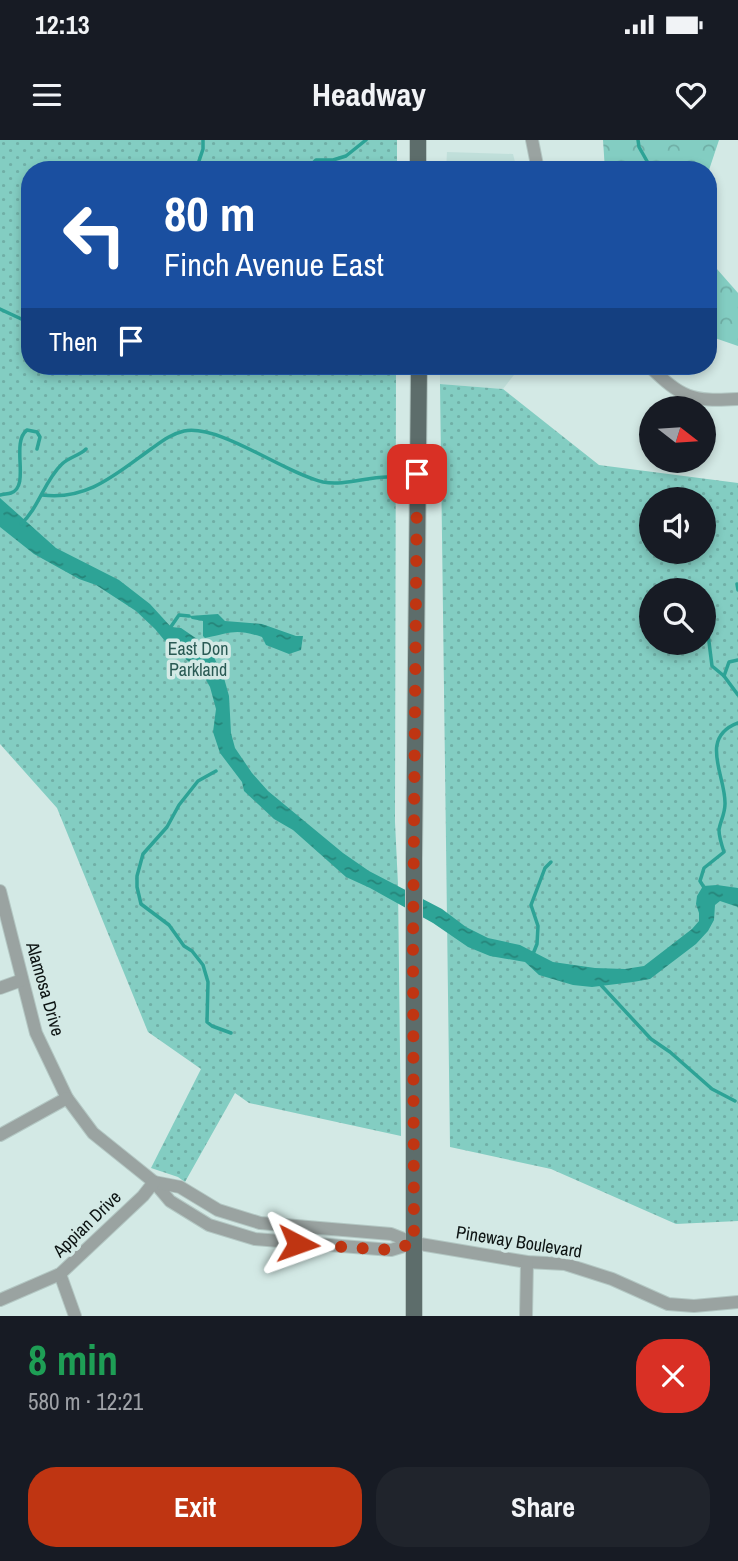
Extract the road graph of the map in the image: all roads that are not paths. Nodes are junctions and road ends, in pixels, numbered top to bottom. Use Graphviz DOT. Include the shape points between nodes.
graph roads {
  1 [pos="418,140"];
  2 [pos="532,140"];
  3 [pos="418,161"];
  4 [pos="536,161"];
  5 [pos="419,375"];
  6 [pos="658,375"];
  7 [pos="738,398"];
  8 [pos="0,891"];
  9 [pos="22,980"];
  10 [pos="0,988"];
  11 [pos="68,1098"];
  12 [pos="0,1135"];
  13 [pos="154,1182"];
  14 [pos="414,1243"];
  15 [pos="527,1262"];
  16 [pos="60,1274"];
  17 [pos="0,1300"];
  18 [pos="738,1301"];
  19 [pos="667,1310"];
  20 [pos="75,1316"];
  21 [pos="414,1316"];
  22 [pos="526,1316"];
  1 -- 3 [label="main road"];
  2 -- 4 [label="street"];
  5 -- 14 [label="main road"];
  6 -- 7 [label="street" via="674,390 699,399"];
  8 -- 9 [label="street, Alamosa Drive"];
  9 -- 10 [label="street"];
  9 -- 11 [label="street, Alamosa Drive" via="36,1033"];
  11 -- 12 [label="street"];
  11 -- 13 [label="street, Alamosa Drive" via="93,1133"];
  13 -- 14 [label="street, Alamosa Drive" via="180,1187 218,1210 260,1223 391,1234"];
  13 -- 16 [label="street, Appian Drive"];
  14 -- 15 [label="street, Pineway Boulevard"];
  14 -- 21 [label="main road"];
  15 -- 19 [label="street, Pineway Boulevard" via="565,1264 612,1279"];
  15 -- 22 [label="street"];
  16 -- 17 [label="street, Appian Drive"];
  16 -- 20 [label="street"];
  18 -- 19 [label="street, Pineway Boulevard"];
}
